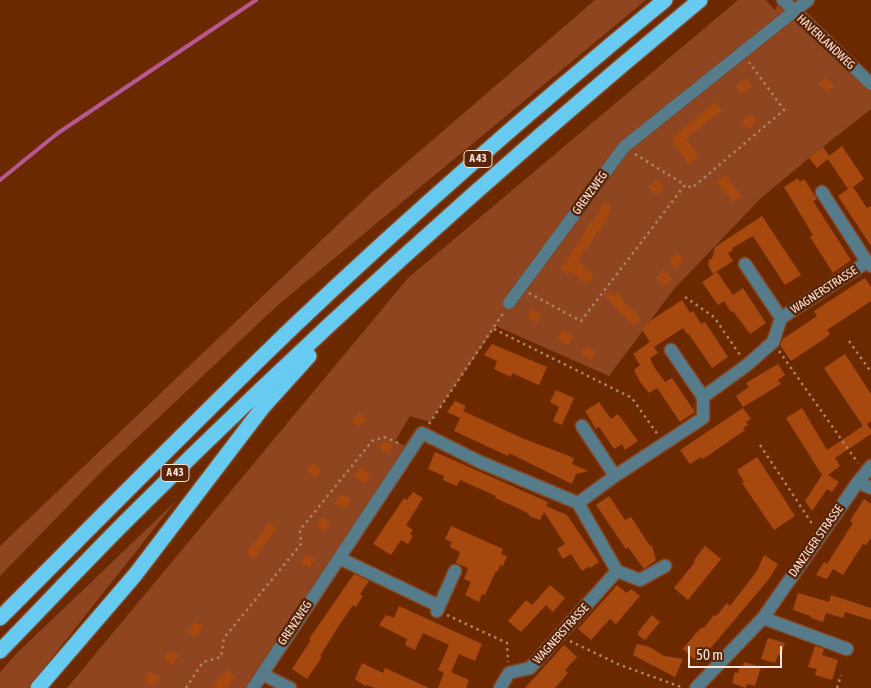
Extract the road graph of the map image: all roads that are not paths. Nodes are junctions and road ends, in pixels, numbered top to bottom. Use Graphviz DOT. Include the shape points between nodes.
graph roads {
  1 [pos="666,0"];
  2 [pos="700,0"];
  3 [pos="783,0"];
  4 [pos="808,0"];
  5 [pos="793,12"];
  6 [pos="871,84"];
  7 [pos="822,192"];
  8 [pos="745,264"];
  9 [pos="869,264"];
  10 [pos="356,302"];
  11 [pos="509,303"];
  12 [pos="781,318"];
  13 [pos="671,350"];
  14 [pos="703,398"];
  15 [pos="582,426"];
  16 [pos="865,474"];
  17 [pos="615,476"];
  18 [pos="871,488"];
  19 [pos="578,503"];
  20 [pos="338,558"];
  21 [pos="665,566"];
  22 [pos="617,570"];
  23 [pos="455,571"];
  24 [pos="0,618"];
  25 [pos="763,618"];
  26 [pos="847,649"];
  27 [pos="0,651"];
  28 [pos="262,674"];
  29 [pos="38,688"];
  30 [pos="253,688"];
  31 [pos="290,688"];
  32 [pos="500,688"];
  33 [pos="696,688"];
  1 -- 24 [label="highway, A 43" via="476,161 296,325"];
  2 -- 10 [label="highway, A 43" via="508,163"];
  3 -- 5 [label="street, HAVERLANDWEG"];
  4 -- 5 [label="street, GRENZWEG"];
  5 -- 6 [label="street, HAVERLANDWEG"];
  5 -- 11 [label="street, GRENZWEG" via="624,147"];
  7 -- 9 [label="street, WAGNERSTRASSE"];
  8 -- 12 [label="street, WAGNERSTRASSE"];
  9 -- 12 [label="street, WAGNERSTRASSE"];
  10 -- 27 [label="highway, A 43" via="309,343 127,520"];
  10 -- 29 [label="highway" via="263,407 135,575"];
  12 -- 14 [label="street, WAGNERSTRASSE" via="773,342"];
  13 -- 14 [label="street"];
  14 -- 17 [label="street" via="703,418"];
  15 -- 17 [label="street"];
  16 -- 18 [label="street"];
  16 -- 25 [label="street, DANZIGER STRASSE"];
  17 -- 19 [label="street"];
  19 -- 20 [label="street, GRENZWEG" via="480,462 422,433"];
  19 -- 22 [label="street"];
  20 -- 23 [label="street" via="438,608"];
  20 -- 28 [label="street, GRENZWEG"];
  21 -- 22 [label="street" via="640,580"];
  22 -- 32 [label="street, WAGNERSTRASSE" via="530,668 510,673"];
  25 -- 26 [label="street"];
  25 -- 33 [label="street, DANZIGER STRASSE"];
  28 -- 30 [label="street, GRENZWEG"];
  28 -- 31 [label="street"];
}
